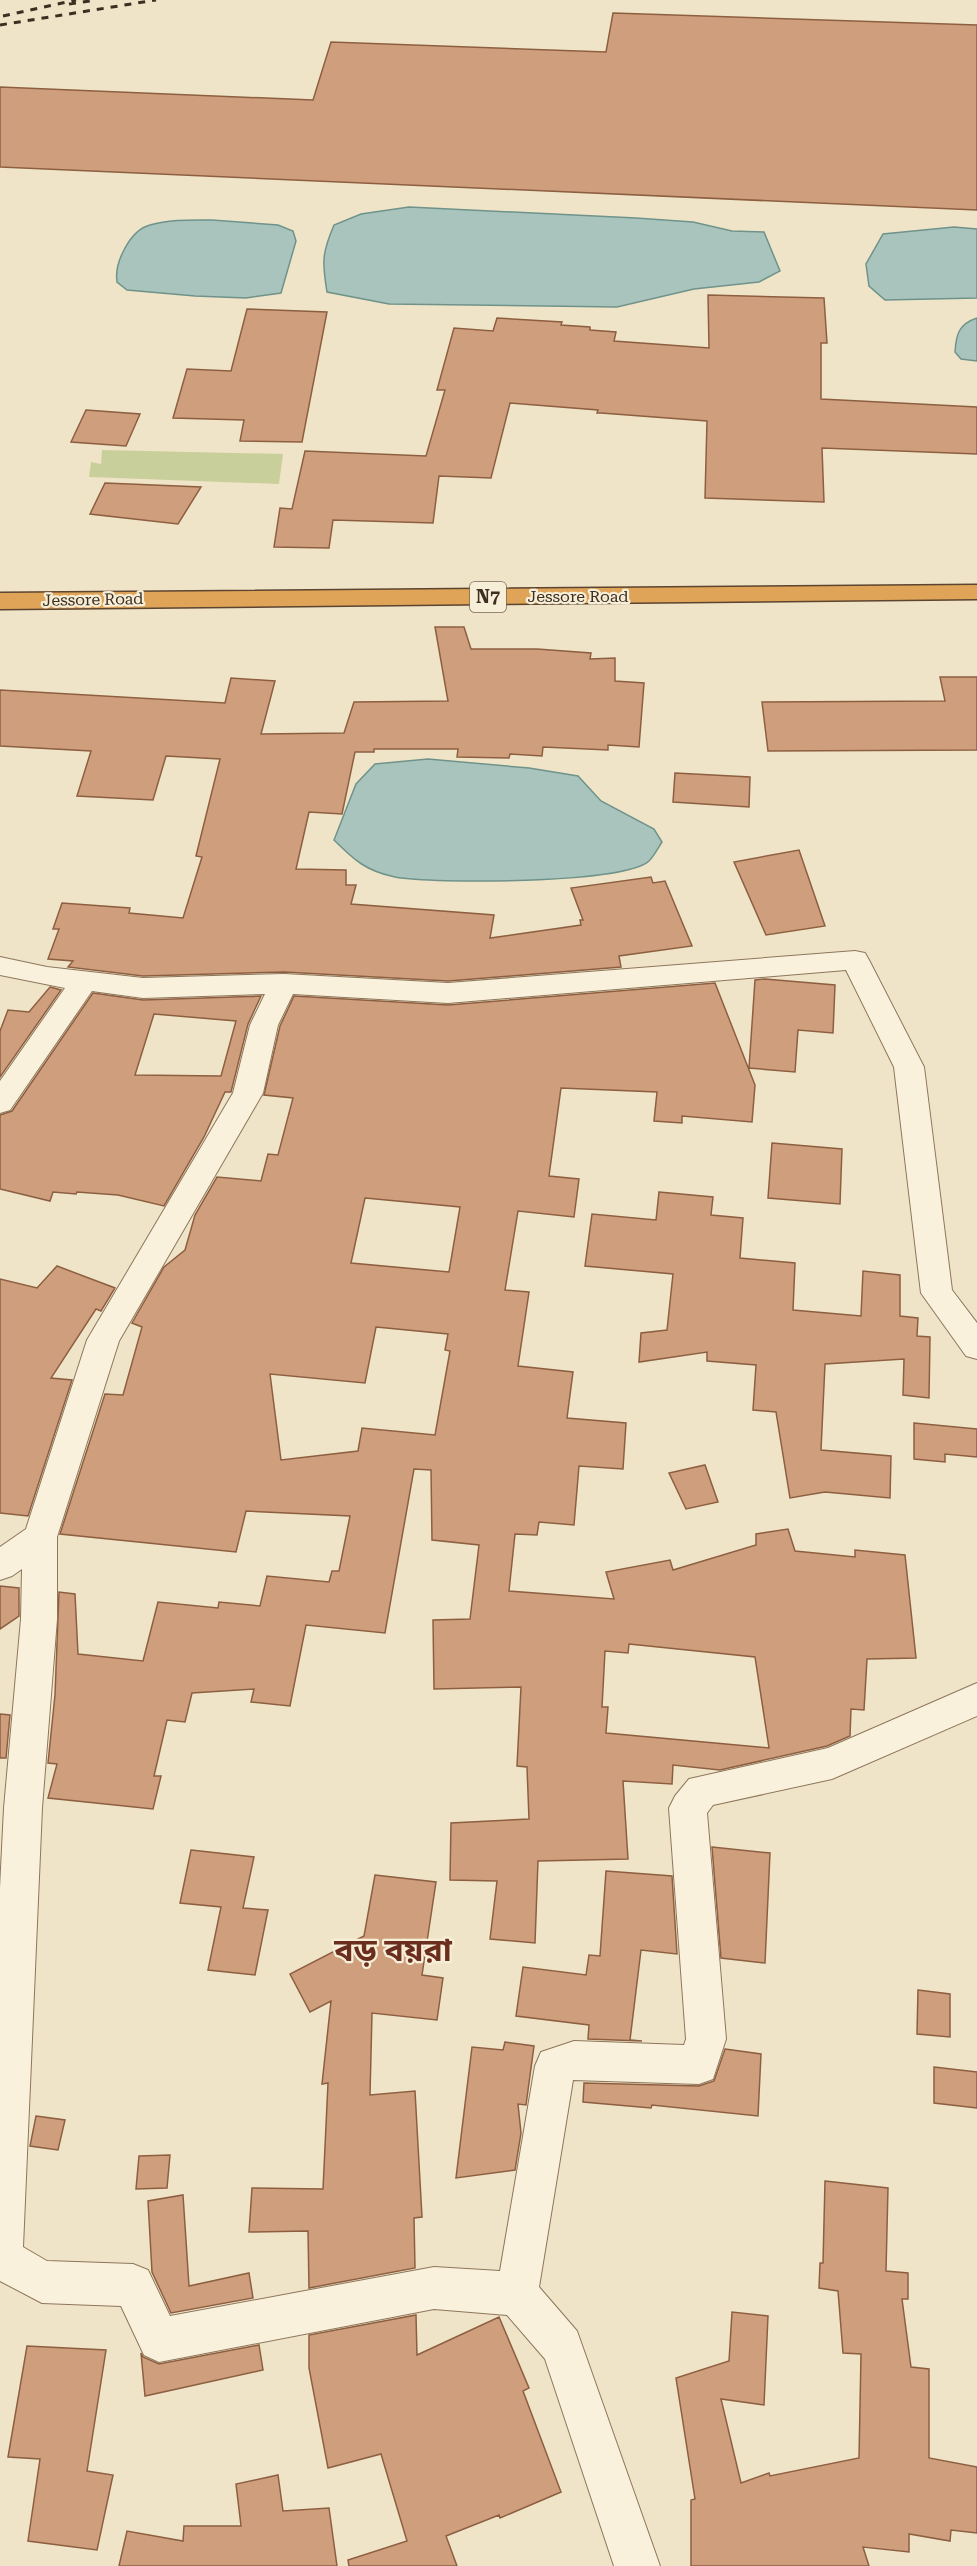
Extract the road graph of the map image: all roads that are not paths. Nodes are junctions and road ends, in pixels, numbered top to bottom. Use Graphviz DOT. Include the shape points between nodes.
graph roads {
  1 [pos="977,592"];
  2 [pos="0,601"];
  3 [pos="0,966"];
  4 [pos="84,981"];
  5 [pos="284,984"];
  6 [pos="0,1103"];
  7 [pos="977,1347"];
  8 [pos="40,1537"];
  9 [pos="0,1566"];
  10 [pos="977,1699"];
  11 [pos="0,2257"];
  12 [pos="517,2294"];
  13 [pos="637,2566"];
  1 -- 2 [label="highway, Jessore Road / N7"];
  3 -- 4 [label="street"];
  4 -- 5 [label="street" via="143,988"];
  4 -- 6 [label="street"];
  5 -- 7 [label="street" via="448,993 855,960 909,1067 937,1293"];
  5 -- 8 [label="street" via="264,1025 248,1093 103,1340"];
  8 -- 9 [label="street"];
  8 -- 11 [label="street" via="39,1618 23,1808"];
  10 -- 12 [label="street" via="832,1764 702,1791 688,1808 706,2039 699,2065 574,2060 555,2066"];
  11 -- 12 [label="street" via="42,2282 133,2284 159,2340 434,2288"];
  12 -- 13 [label="street" via="562,2346"];
}
